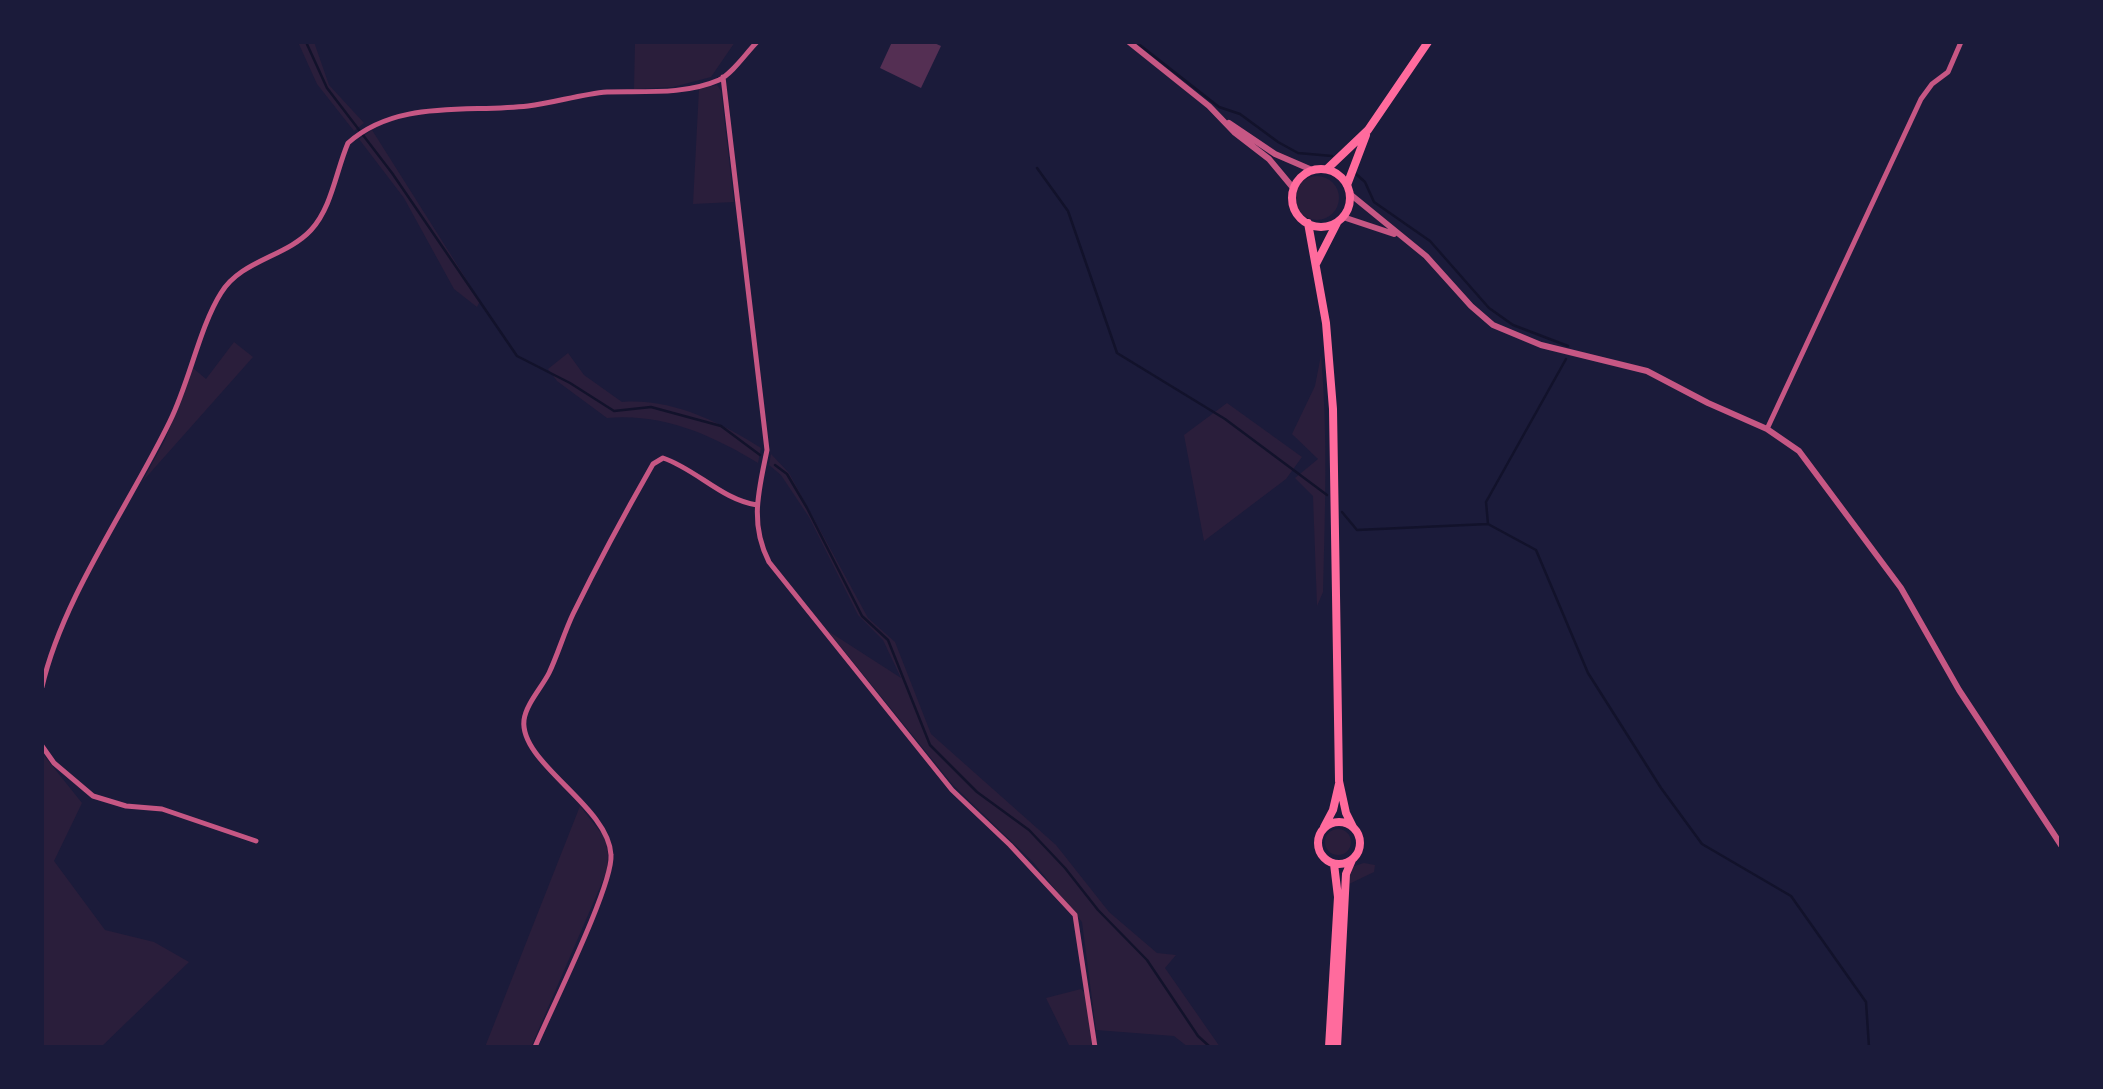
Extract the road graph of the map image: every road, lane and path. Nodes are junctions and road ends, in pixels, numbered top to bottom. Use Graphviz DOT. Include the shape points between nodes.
graph roads {
  1 [pos="757,42"];
  2 [pos="1129,42"];
  3 [pos="1428,42"];
  4 [pos="1961,42"];
  5 [pos="723,77"];
  6 [pos="1220,117"];
  7 [pos="1368,130"];
  8 [pos="1327,169"];
  9 [pos="1312,170"];
  10 [pos="1294,189"];
  11 [pos="1348,189"];
  12 [pos="1340,219"];
  13 [pos="1308,223"];
  14 [pos="1403,236"];
  15 [pos="1315,267"];
  16 [pos="1767,429"];
  17 [pos="757,505"];
  18 [pos="42,687"];
  19 [pos="42,746"];
  20 [pos="1339,781"];
  21 [pos="1353,827"];
  22 [pos="1322,830"];
  23 [pos="256,841"];
  24 [pos="2061,845"];
  25 [pos="1352,860"];
  26 [pos="1334,864"];
  27 [pos="534,1047"];
  28 [pos="1095,1047"];
  29 [pos="1329,1047"];
  30 [pos="1337,1047"];
  1 -- 5 [label="street"];
  2 -- 6 [label="street"];
  3 -- 7 [label="main road"];
  4 -- 16 [label="street" via="1948,72 1922,99"];
  5 -- 17 [label="street" via="767,450"];
  5 -- 18 [label="street" via="674,90 603,93 508,108 414,112 377,121 348,143 312,228 302,239 235,275 220,294 171,419 59,633"];
  6 -- 9 [label="street" via="1275,154"];
  6 -- 10 [label="street" via="1269,159"];
  7 -- 8 [label="main road"];
  7 -- 11 [label="main road"];
  8 -- 9 [label="main road"];
  8 -- 11 [label="main road" via="1342,178"];
  9 -- 10 [label="main road"];
  10 -- 13 [label="main road" via="1296,212"];
  11 -- 12 [label="main road"];
  11 -- 14 [label="street"];
  12 -- 13 [label="main road" via="1323,226"];
  12 -- 14 [label="street"];
  12 -- 15 [label="main road"];
  13 -- 15 [label="main road"];
  14 -- 16 [label="street" via="1493,325 1541,345 1647,371"];
  15 -- 20 [label="main road" via="1326,323 1333,409"];
  16 -- 24 [label="street" via="1799,451 1871,545"];
  17 -- 27 [label="street" via="742,503 676,462 663,458 653,464 572,615 550,671 524,718 525,734 533,748 590,812 611,855 596,907"];
  17 -- 28 [label="street" via="758,541 768,562 952,790 1075,915"];
  19 -- 23 [label="street" via="93,796 126,806 162,809"];
  20 -- 21 [label="main road"];
  20 -- 22 [label="main road" via="1334,810"];
  21 -- 22 [label="main road" via="1340,822"];
  21 -- 25 [label="main road" via="1360,843"];
  22 -- 26 [label="main road" via="1319,850"];
  25 -- 26 [label="main road"];
  25 -- 30 [label="main road" via="1346,874"];
  26 -- 29 [label="main road" via="1338,897"];
}
